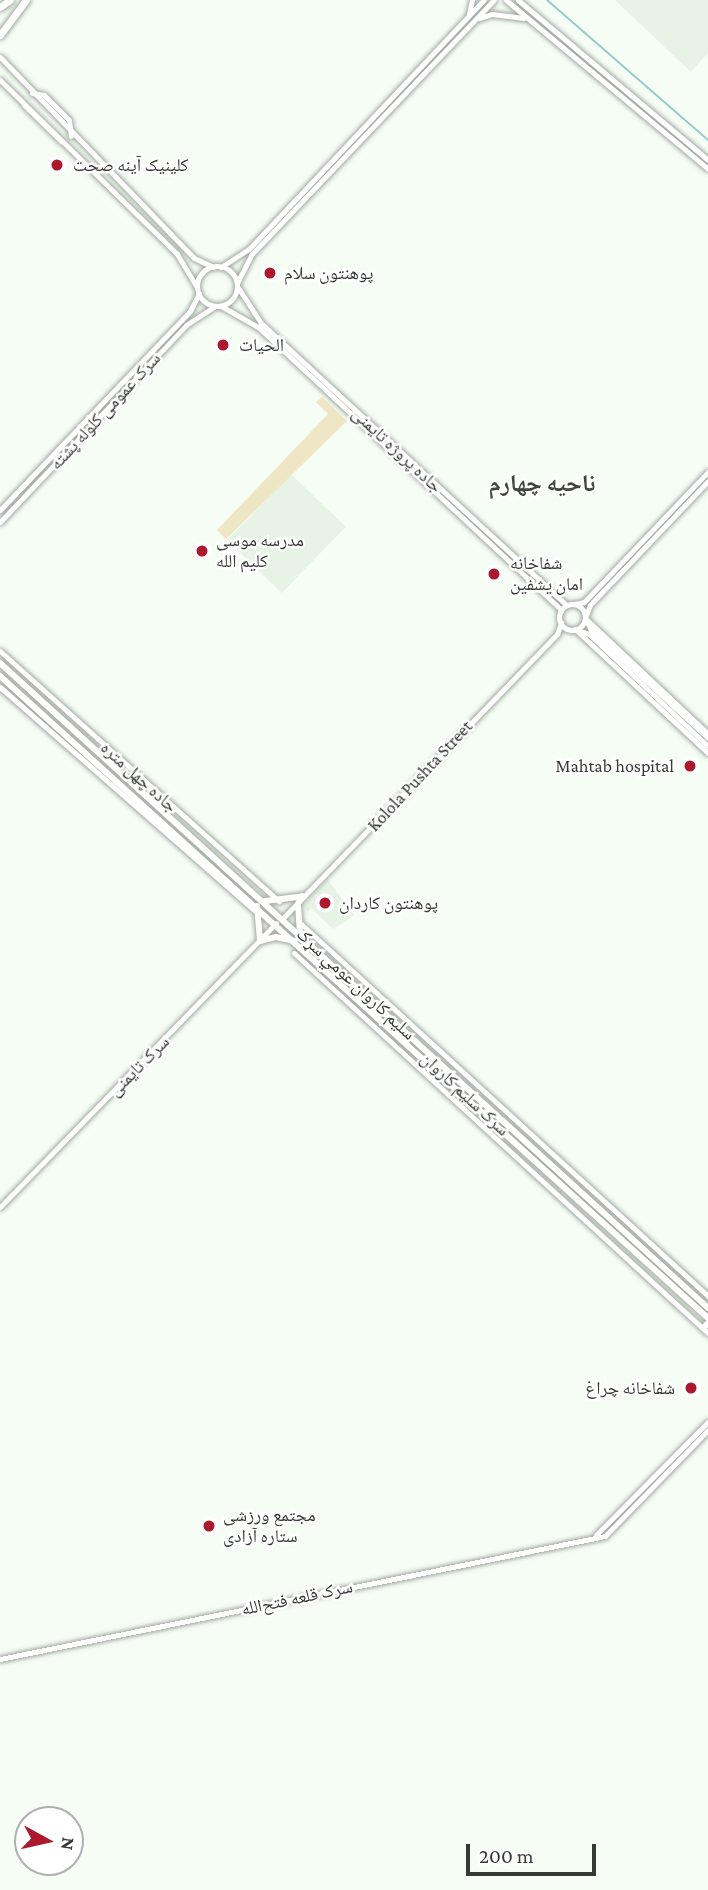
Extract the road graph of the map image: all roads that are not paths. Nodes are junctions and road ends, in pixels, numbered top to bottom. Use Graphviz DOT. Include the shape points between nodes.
graph roads {
  1 [pos="10,0"];
  2 [pos="26,0"];
  3 [pos="471,0"];
  4 [pos="484,0"];
  5 [pos="494,0"];
  6 [pos="506,0"];
  7 [pos="518,0"];
  8 [pos="528,0"];
  9 [pos="0,7"];
  10 [pos="532,12"];
  11 [pos="471,19"];
  12 [pos="528,19"];
  13 [pos="0,35"];
  14 [pos="0,57"];
  15 [pos="0,80"];
  16 [pos="371,123"];
  17 [pos="671,134"];
  18 [pos="688,148"];
  19 [pos="708,160"];
  20 [pos="708,169"];
  21 [pos="213,267"];
  22 [pos="221,267"];
  23 [pos="237,285"];
  24 [pos="198,290"];
  25 [pos="218,306"];
  26 [pos="306,369"];
  27 [pos="708,472"];
  28 [pos="708,481"];
  29 [pos="0,510"];
  30 [pos="0,522"];
  31 [pos="575,604"];
  32 [pos="567,605"];
  33 [pos="561,610"];
  34 [pos="585,618"];
  35 [pos="561,622"];
  36 [pos="573,629"];
  37 [pos="557,634"];
  38 [pos="0,652"];
  39 [pos="0,663"];
  40 [pos="0,676"];
  41 [pos="0,687"];
  42 [pos="708,736"];
  43 [pos="708,746"];
  44 [pos="708,753"];
  45 [pos="129,778"];
  46 [pos="123,785"];
  47 [pos="218,847"];
  48 [pos="212,854"];
  49 [pos="232,888"];
  50 [pos="302,896"];
  51 [pos="265,901"];
  52 [pos="279,901"];
  53 [pos="256,909"];
  54 [pos="284,918"];
  55 [pos="299,922"];
  56 [pos="276,923"];
  57 [pos="306,934"];
  58 [pos="260,941"];
  59 [pos="296,942"];
  60 [pos="331,949"];
  61 [pos="294,953"];
  62 [pos="326,956"];
  63 [pos="566,1181"];
  64 [pos="0,1207"];
  65 [pos="683,1273"];
  66 [pos="677,1279"];
  67 [pos="708,1296"];
  68 [pos="708,1308"];
  69 [pos="707,1326"];
  70 [pos="708,1422"];
  71 [pos="708,1430"];
  72 [pos="594,1537"];
  73 [pos="0,1659"];
  1 -- 9 [label="highway"];
  2 -- 13 [label="highway"];
  3 -- 11 [label="main road"];
  4 -- 11 [label="main road"];
  5 -- 11 [label="main road"];
  6 -- 12 [label="main road"];
  7 -- 10 [label="main road"];
  8 -- 10 [label="main road"];
  10 -- 17 [label="main road"];
  11 -- 12 [label="main road" via="492,14"];
  11 -- 16 [label="main road"];
  12 -- 17 [label="main road"];
  14 -- 21 [label="main road" via="71,136 194,258"];
  15 -- 24 [label="main road" via="177,254"];
  16 -- 22 [label="main road" via="249,249"];
  16 -- 23 [label="main road" via="251,255"];
  17 -- 18 [label="main road"];
  18 -- 19 [label="main road"];
  18 -- 20 [label="main road"];
  21 -- 22 [label="main road"];
  21 -- 24 [label="main road" via="202,274"];
  22 -- 23 [label="main road" via="232,272"];
  23 -- 25 [label="main road" via="232,299"];
  23 -- 26 [label="main road, جاده پروژه تایمنی" via="261,323"];
  24 -- 25 [label="main road"];
  24 -- 29 [label="main road, سرک عمومی کلوله پشته" via="190,311"];
  25 -- 26 [label="main road, جاده پروژه تایمنی" via="246,318"];
  25 -- 30 [label="main road, سرک عمومی کلوله پشته" via="186,325"];
  26 -- 32 [label="main road, جاده پروژه تایمنی"];
  26 -- 33 [label="main road, جاده پروژه تایمنی" via="342,409"];
  27 -- 31 [label="main road" via="584,602"];
  28 -- 34 [label="main road" via="590,605"];
  31 -- 32 [label="main road"];
  31 -- 34 [label="main road"];
  32 -- 33 [label="main road"];
  33 -- 35 [label="main road"];
  34 -- 36 [label="main road"];
  34 -- 42 [label="main road" via="591,630"];
  35 -- 36 [label="main road"];
  35 -- 37 [label="main road"];
  36 -- 37 [label="main road"];
  36 -- 43 [label="main road" via="589,634"];
  36 -- 44 [label="main road"];
  37 -- 50 [label="main road, Kolola Pushta Street"];
  38 -- 47 [label="main road, جاده چهل متره"];
  39 -- 45 [label="main road, سلیم کاروان عومي سړک"];
  40 -- 46 [label="main road, سرک سلیم کاروان"];
  41 -- 49 [label="main road, جاده چهل متره"];
  45 -- 46 [label="main road"];
  45 -- 48 [label="main road, سلیم کاروان عومي سړک"];
  46 -- 49 [label="main road, سرک سلیم کاروان"];
  47 -- 48 [label="main road"];
  47 -- 52 [label="main road, جاده چهل متره"];
  48 -- 51 [label="main road, سلیم کاروان عومي سړک"];
  49 -- 53 [label="main road, سرک سلیم کاروان"];
  50 -- 52 [label="main road"];
  50 -- 54 [label="main road, Kolola Pushta Street"];
  50 -- 55 [label="main road"];
  51 -- 52 [label="main road"];
  51 -- 54 [label="main road, سلیم کاروان عومي سړک"];
  53 -- 56 [label="main road, سرک سلیم کاروان"];
  53 -- 58 [label="main road"];
  54 -- 57 [label="main road, سلیم کاروان عومي سړک"];
  55 -- 57 [label="main road"];
  55 -- 57 [label="main road"];
  56 -- 58 [label="main road, سرک تایمنی"];
  56 -- 59 [label="main road, سرک سلیم کاروان"];
  57 -- 60 [label="main road"];
  57 -- 62 [label="main road, سلیم کاروان عومي سړک"];
  58 -- 59 [label="main road" via="276,937"];
  58 -- 64 [label="main road, سرک تایمنی"];
  59 -- 63 [label="main road, سرک سلیم کاروان"];
  60 -- 62 [label="main road"];
  60 -- 65 [label="main road"];
  61 -- 69 [label="main road"];
  62 -- 63 [label="main road, سلیم کاروان عومي سړک"];
  63 -- 66 [label="main road, سلیم کاروان عومي سړک"];
  63 -- 69 [label="main road, سرک سلیم کاروان"];
  65 -- 66 [label="main road"];
  65 -- 67 [label="main road"];
  66 -- 68 [label="main road, سلیم کاروان عومي سړک"];
  70 -- 72 [label="main road"];
  71 -- 72 [label="main road, سرک قلعه فتح‌الله" via="611,1532"];
  72 -- 73 [label="main road, سرک قلعه فتح‌الله"];
}
